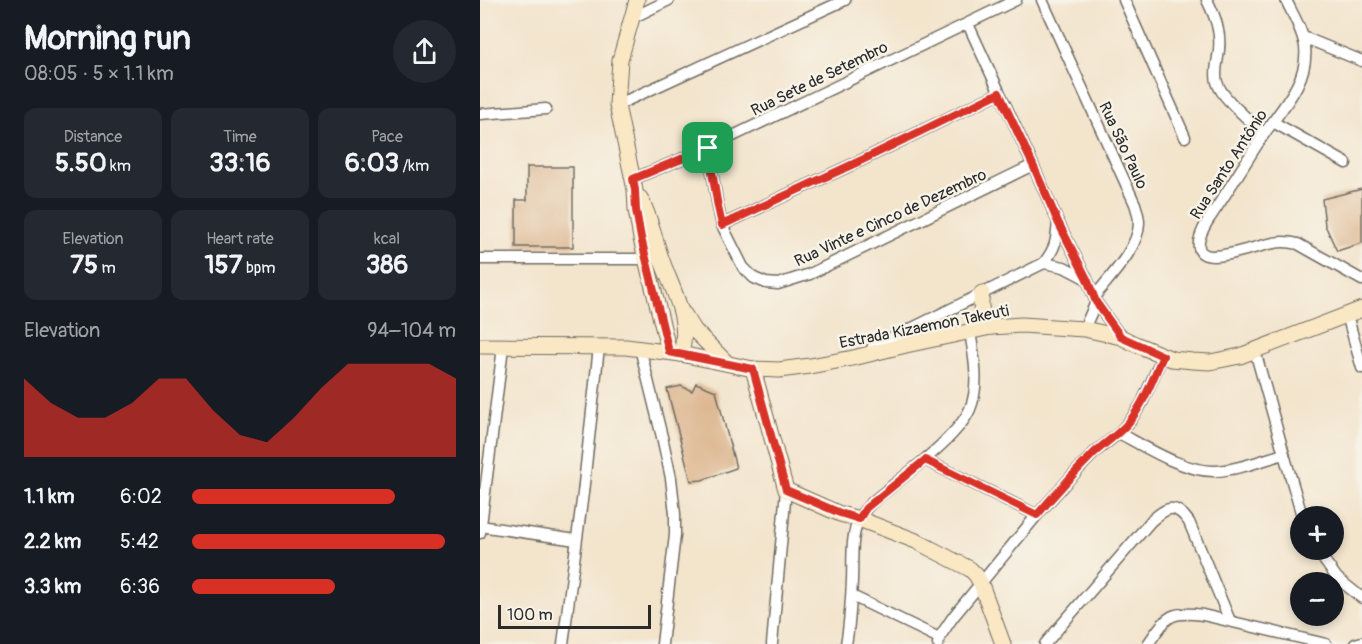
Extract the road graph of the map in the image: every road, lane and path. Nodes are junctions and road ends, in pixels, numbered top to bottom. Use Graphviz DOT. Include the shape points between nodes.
graph roads {
  1 [pos="637,0"];
  2 [pos="669,0"];
  3 [pos="845,0"];
  4 [pos="1016,0"];
  5 [pos="1042,0"];
  6 [pos="1124,0"];
  7 [pos="1207,0"];
  8 [pos="1286,0"];
  9 [pos="632,18"];
  10 [pos="968,24"];
  11 [pos="1303,37"];
  12 [pos="1362,61"];
  13 [pos="999,93"];
  14 [pos="617,105"];
  15 [pos="546,109"];
  16 [pos="480,114"];
  17 [pos="1273,122"];
  18 [pos="1264,134"];
  19 [pos="1185,137"];
  20 [pos="708,148"];
  21 [pos="1346,163"];
  22 [pos="1033,165"];
  23 [pos="634,185"];
  24 [pos="1058,222"];
  25 [pos="722,225"];
  26 [pos="653,258"];
  27 [pos="480,259"];
  28 [pos="1044,263"];
  29 [pos="1087,279"];
  30 [pos="1362,280"];
  31 [pos="982,293"];
  32 [pos="1095,299"];
  33 [pos="1362,309"];
  34 [pos="682,311"];
  35 [pos="1347,315"];
  36 [pos="991,327"];
  37 [pos="1084,329"];
  38 [pos="970,332"];
  39 [pos="1121,337"];
  40 [pos="480,346"];
  41 [pos="503,346"];
  42 [pos="599,347"];
  43 [pos="640,348"];
  44 [pos="1255,351"];
  45 [pos="675,353"];
  46 [pos="1163,356"];
  47 [pos="853,358"];
  48 [pos="727,364"];
  49 [pos="1362,368"];
  50 [pos="753,369"];
  51 [pos="1119,433"];
  52 [pos="1284,454"];
  53 [pos="925,460"];
  54 [pos="786,490"];
  55 [pos="1299,506"];
  56 [pos="1037,515"];
  57 [pos="859,519"];
  58 [pos="480,526"];
  59 [pos="480,533"];
  60 [pos="576,540"];
  61 [pos="1324,560"];
  62 [pos="981,584"];
  63 [pos="852,596"];
  64 [pos="1362,598"];
  65 [pos="1230,621"];
  66 [pos="938,641"];
  67 [pos="1362,642"];
  68 [pos="563,644"];
  69 [pos="662,644"];
  70 [pos="772,644"];
  71 [pos="846,644"];
  72 [pos="1003,644"];
  73 [pos="1045,644"];
  74 [pos="1148,644"];
  75 [pos="1326,644"];
  76 [pos="1355,644"];
  1 -- 9 [label="main road"];
  2 -- 9 [label="street"];
  3 -- 14 [label="street"];
  4 -- 10 [label="street, Rua Sete de Setembro"];
  5 -- 32 [label="street, Rua São Paulo" via="1135,204 1139,222 1131,247"];
  6 -- 19 [label="street"];
  7 -- 18 [label="street" via="1219,30 1217,82 1223,95"];
  8 -- 11 [label="street, Rua Santo Antônio"];
  9 -- 14 [label="main road" via="620,60"];
  10 -- 13 [label="street"];
  10 -- 20 [label="street, Rua Sete de Setembro"];
  11 -- 12 [label="street"];
  11 -- 17 [label="street, Rua Santo Antônio" via="1305,61 1301,77"];
  13 -- 22 [label="street"];
  13 -- 25 [label="street"];
  14 -- 23 [label="main road"];
  15 -- 16 [label="street"];
  17 -- 18 [label="street, Rua Santo Antônio"];
  17 -- 21 [label="street"];
  18 -- 30 [label="street, Rua Santo Antônio" via="1200,236 1200,251 1205,256 1216,256 1287,242 1298,244"];
  20 -- 23 [label="street, Rua Sete de Setembro"];
  20 -- 25 [label="street, Rua Vinte e Cinco de Dezembro"];
  22 -- 24 [label="street"];
  22 -- 25 [label="street, Rua Vinte e Cinco de Dezembro" via="810,274 778,284 754,278 743,267"];
  23 -- 26 [label="main road" via="637,218"];
  24 -- 28 [label="street" via="1054,249"];
  24 -- 29 [label="street"];
  26 -- 27 [label="street"];
  26 -- 34 [label="main road"];
  26 -- 45 [label="main road"];
  28 -- 29 [label="street" via="1064,267"];
  28 -- 31 [label="street"];
  29 -- 32 [label="street"];
  31 -- 36 [label="main road" via="982,313"];
  31 -- 47 [label="street"];
  32 -- 37 [label="street, Rua São Paulo"];
  32 -- 39 [label="street"];
  33 -- 35 [label="main road, Estrada Kizaemon Takeuti"];
  34 -- 45 [label="main road" via="685,335"];
  34 -- 48 [label="main road"];
  35 -- 44 [label="main road, Estrada Kizaemon Takeuti"];
  35 -- 49 [label="street"];
  36 -- 37 [label="main road, Estrada Kizaemon Takeuti"];
  36 -- 38 [label="main road, Estrada Kizaemon Takeuti"];
  37 -- 39 [label="main road, Estrada Kizaemon Takeuti"];
  38 -- 47 [label="main road, Estrada Kizaemon Takeuti"];
  38 -- 53 [label="street" via="975,386 971,408"];
  39 -- 46 [label="main road, Estrada Kizaemon Takeuti"];
  40 -- 41 [label="main road, Estrada Kizaemon Takeuti"];
  41 -- 42 [label="main road, Estrada Kizaemon Takeuti"];
  41 -- 58 [label="street"];
  42 -- 43 [label="main road, Estrada Kizaemon Takeuti"];
  42 -- 60 [label="street"];
  43 -- 45 [label="main road, Estrada Kizaemon Takeuti"];
  43 -- 69 [label="street" via="667,459 675,514"];
  44 -- 46 [label="main road, Estrada Kizaemon Takeuti" via="1210,362"];
  44 -- 52 [label="street"];
  45 -- 48 [label="main road, Estrada Kizaemon Takeuti"];
  46 -- 51 [label="street" via="1142,403"];
  47 -- 50 [label="main road, Estrada Kizaemon Takeuti" via="779,370"];
  48 -- 50 [label="main road, Estrada Kizaemon Takeuti"];
  50 -- 54 [label="main road"];
  51 -- 52 [label="street" via="1198,470 1233,468"];
  51 -- 56 [label="street" via="1087,460"];
  52 -- 55 [label="street"];
  53 -- 56 [label="street"];
  53 -- 57 [label="street" via="866,508"];
  54 -- 57 [label="main road"];
  54 -- 70 [label="street"];
  56 -- 62 [label="street"];
  57 -- 62 [label="main road" via="916,541 970,569"];
  57 -- 63 [label="street"];
  58 -- 59 [label="street"];
  58 -- 60 [label="street"];
  60 -- 68 [label="street"];
  61 -- 64 [label="street" via="1337,578"];
  62 -- 66 [label="street"];
  62 -- 72 [label="main road"];
  63 -- 66 [label="street"];
  63 -- 71 [label="street"];
  65 -- 73 [label="street" via="1190,522 1174,509 1151,521"];
  65 -- 74 [label="street" via="1178,613 1164,622"];
  65 -- 75 [label="street"];
  67 -- 76 [label="street"];
}
